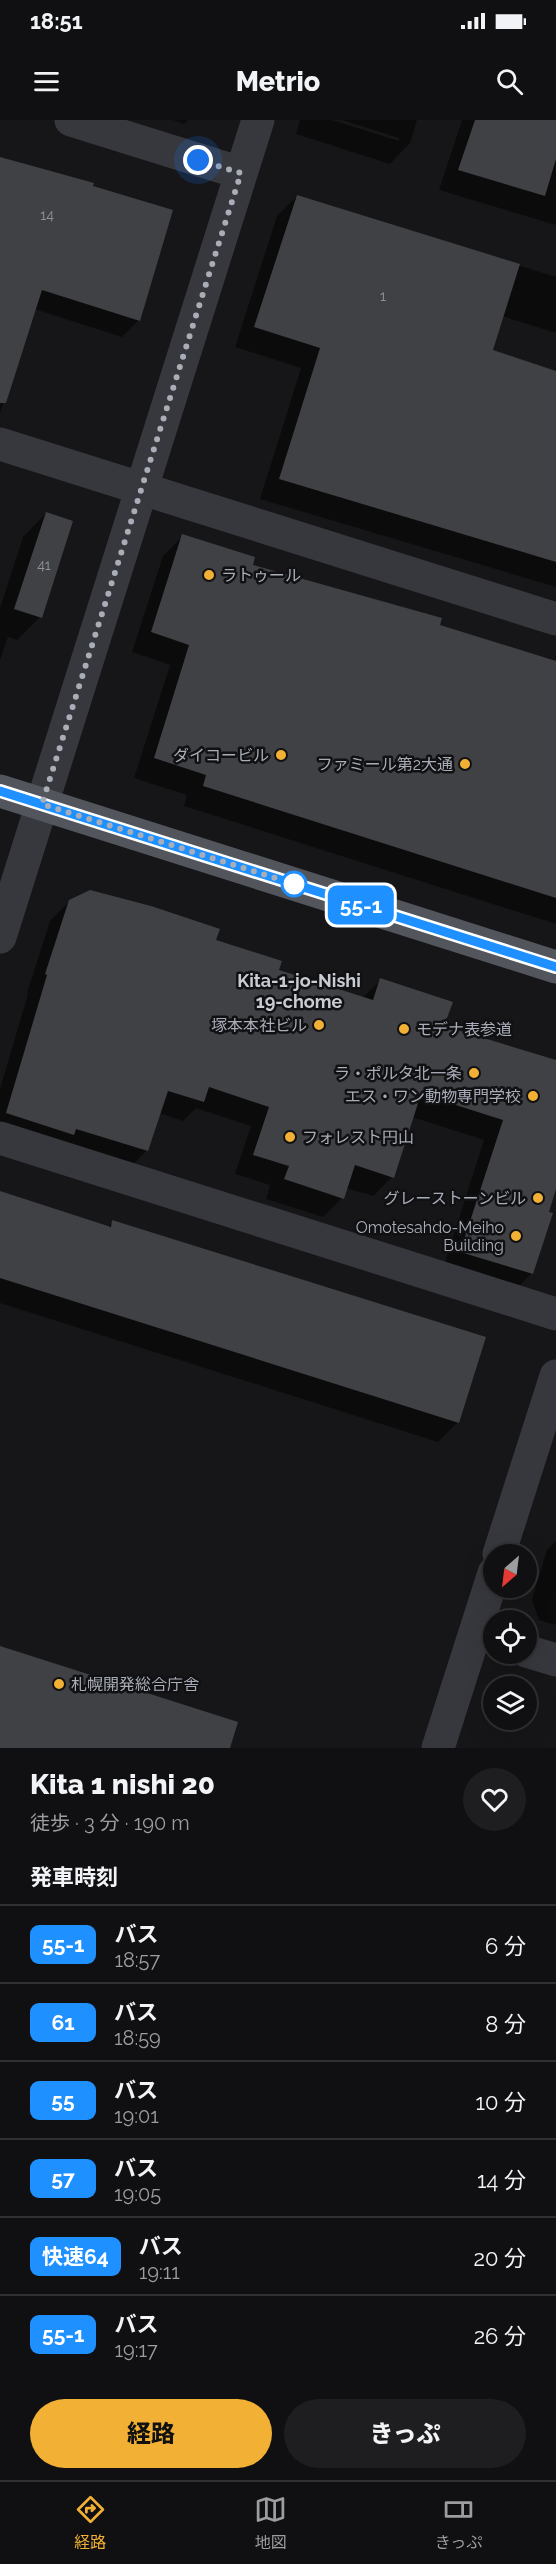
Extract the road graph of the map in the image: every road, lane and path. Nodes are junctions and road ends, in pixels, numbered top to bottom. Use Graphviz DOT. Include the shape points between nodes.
graph roads {
  1 [pos="71,120"];
  2 [pos="258,120"];
  3 [pos="241,173"];
  4 [pos="0,444"];
  5 [pos="141,488"];
  6 [pos="556,619"];
  7 [pos="0,791"];
  8 [pos="42,804"];
  9 [pos="0,937"];
  10 [pos="556,967"];
  11 [pos="0,1138"];
  12 [pos="556,1314"];
  13 [pos="556,1376"];
  14 [pos="502,1544"];
  15 [pos="483,1639"];
  16 [pos="537,1654"];
  17 [pos="556,1660"];
  18 [pos="438,1748"];
  1 -- 3 [label="street"];
  2 -- 3 [label="street"];
  3 -- 5 [label="street"];
  4 -- 5 [label="street"];
  5 -- 6 [label="street"];
  5 -- 8 [label="street"];
  7 -- 8 [label="main road"];
  8 -- 9 [label="street"];
  8 -- 10 [label="main road"];
  11 -- 12 [label="street"];
  13 -- 14 [label="street"];
  15 -- 18 [label="street"];
  16 -- 17 [label="street"];
}
